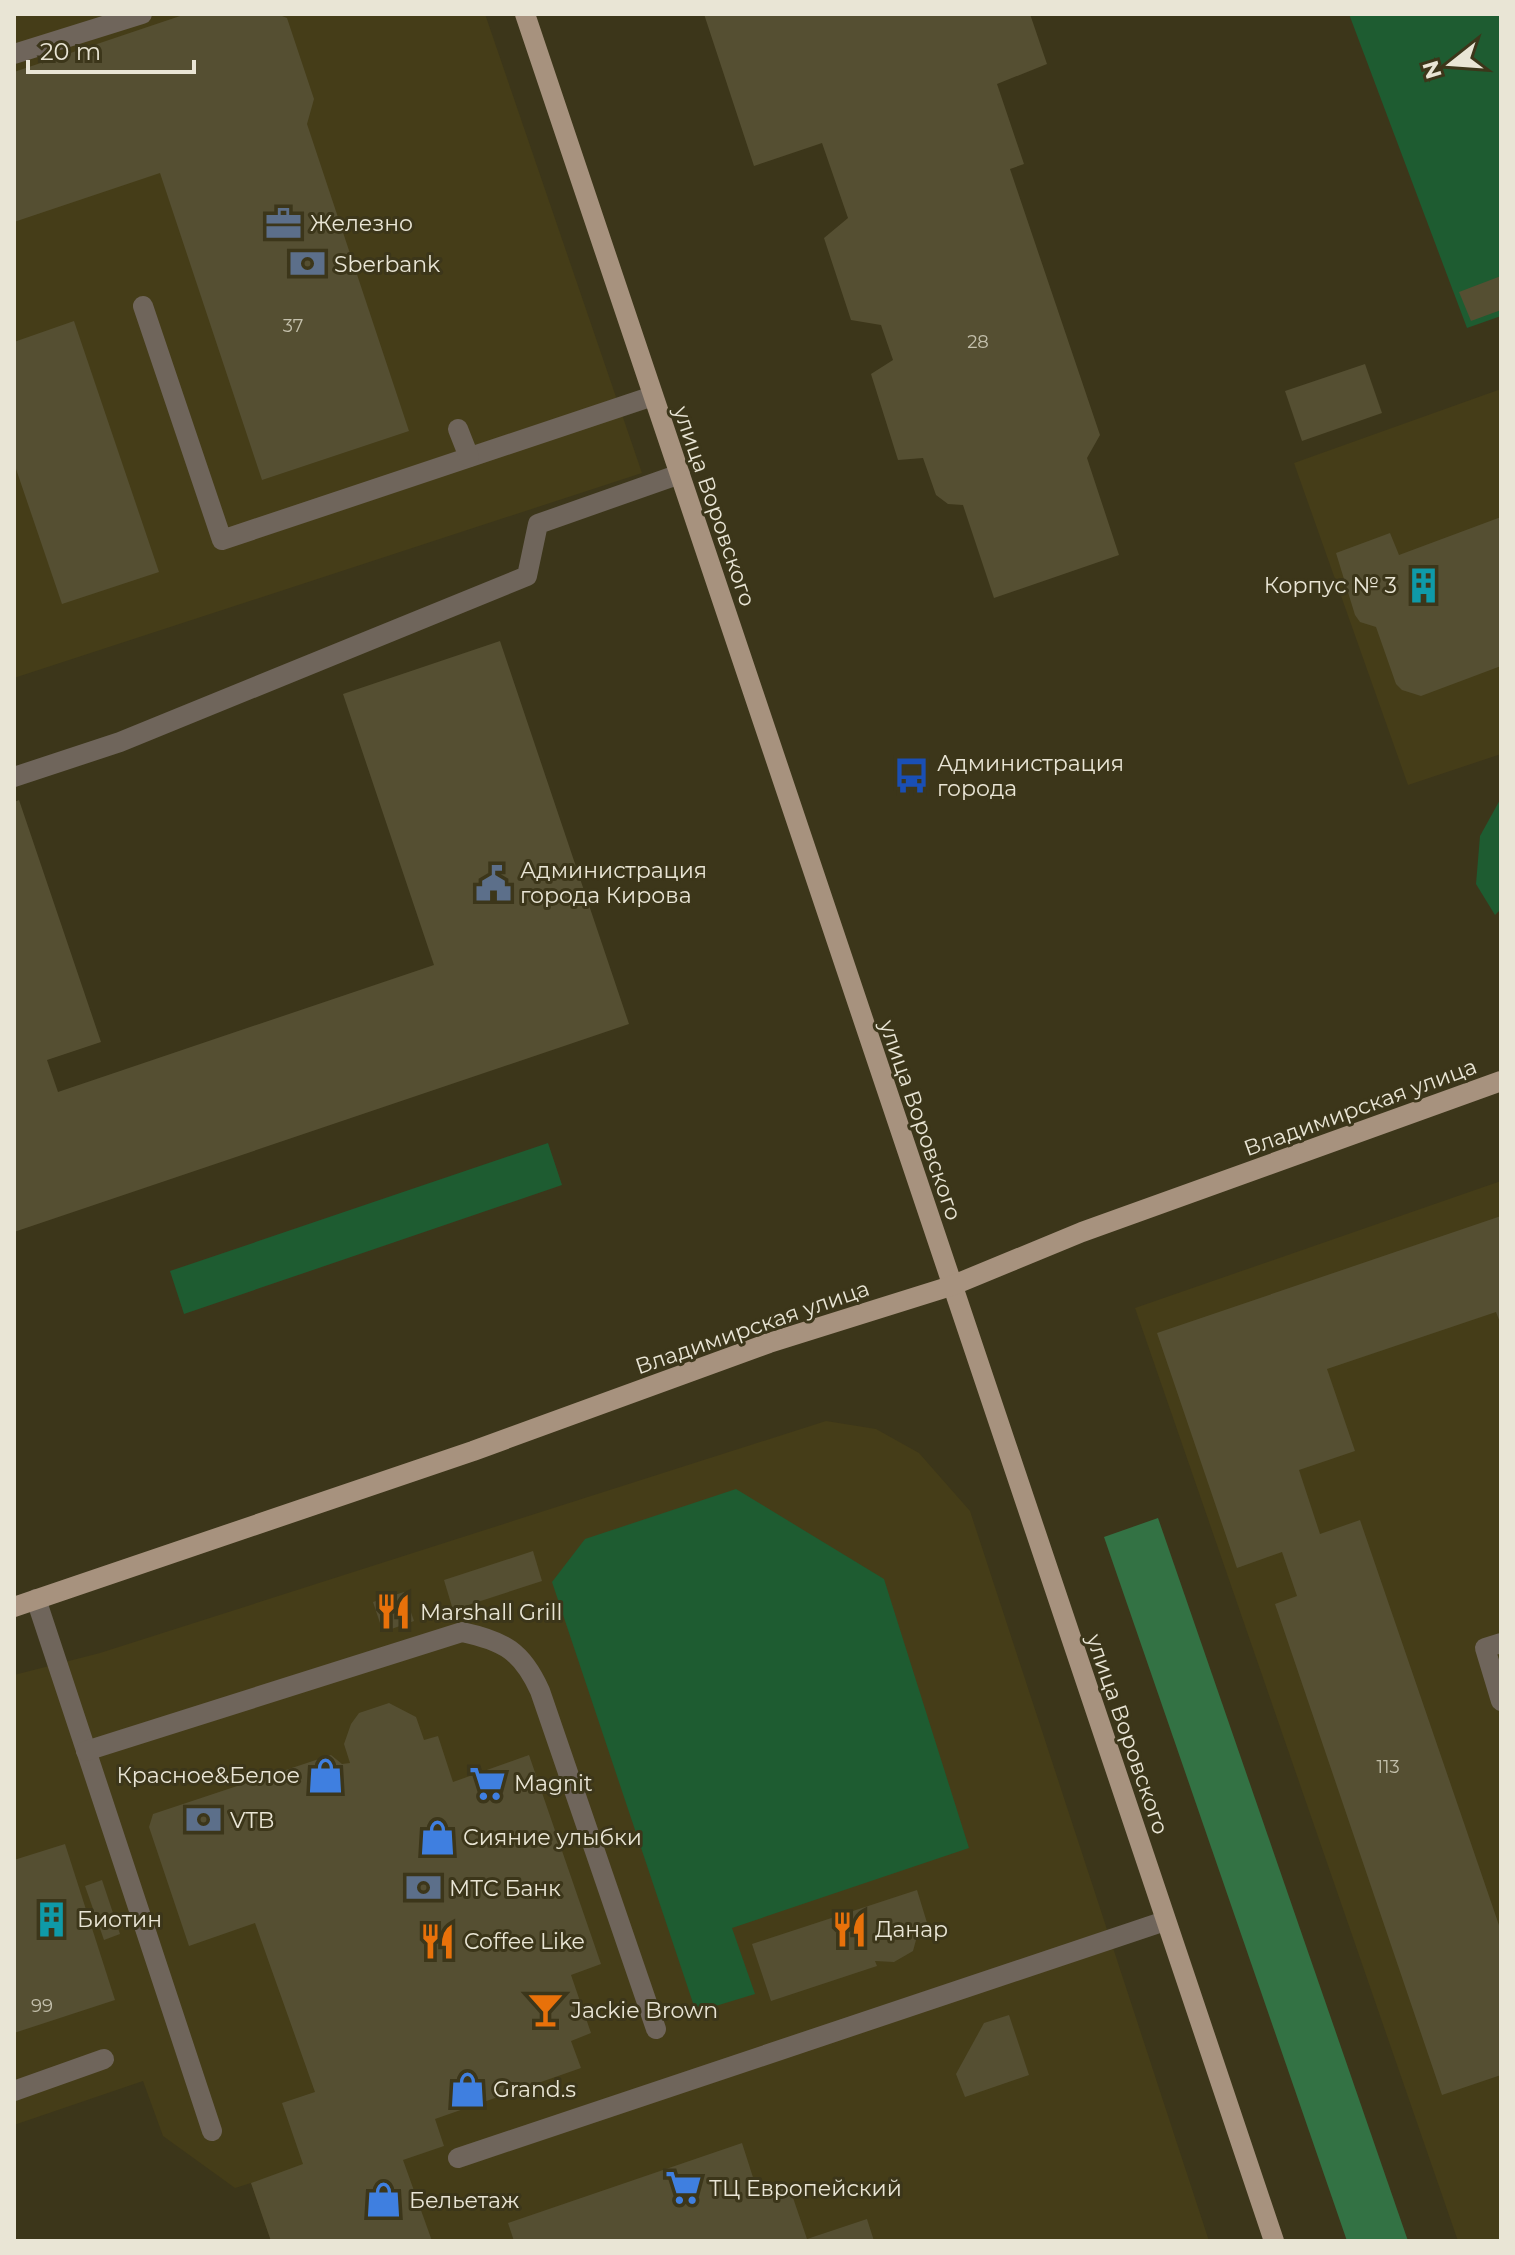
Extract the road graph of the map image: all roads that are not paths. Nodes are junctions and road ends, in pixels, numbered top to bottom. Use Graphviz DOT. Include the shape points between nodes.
graph roads {
  1 [pos="142,14"];
  2 [pos="525,14"];
  3 [pos="14,54"];
  4 [pos="143,306"];
  5 [pos="653,396"];
  6 [pos="458,429"];
  7 [pos="469,457"];
  8 [pos="680,474"];
  9 [pos="14,777"];
  10 [pos="1501,1081"];
  11 [pos="951,1286"];
  12 [pos="36,1599"];
  13 [pos="14,1607"];
  14 [pos="1501,1643"];
  15 [pos="1501,1701"];
  16 [pos="86,1751"];
  17 [pos="1165,1921"];
  18 [pos="656,2029"];
  19 [pos="104,2059"];
  20 [pos="14,2091"];
  21 [pos="212,2131"];
  22 [pos="458,2158"];
  23 [pos="1274,2241"];
  1 -- 3 [label="lane"];
  2 -- 5 [label="main road, улица Воровского"];
  4 -- 7 [label="lane" via="222,540"];
  5 -- 7 [label="lane"];
  5 -- 8 [label="main road, улица Воровского"];
  6 -- 7 [label="lane"];
  8 -- 9 [label="lane" via="538,524 527,576 120,742"];
  8 -- 11 [label="main road, улица Воровского"];
  10 -- 11 [label="main road, Владимирская улица" via="1082,1232"];
  11 -- 12 [label="main road, Владимирская улица" via="769,1343 473,1451"];
  11 -- 17 [label="main road, улица Воровского"];
  12 -- 13 [label="main road, Владимирская улица"];
  12 -- 16 [label="lane"];
  14 -- 15 [label="lane" via="1485,1648"];
  16 -- 18 [label="lane" via="462,1632 507,1646 527,1664 540,1691"];
  16 -- 21 [label="lane"];
  17 -- 22 [label="lane"];
  17 -- 23 [label="main road, улица Воровского"];
  19 -- 20 [label="lane"];
}
